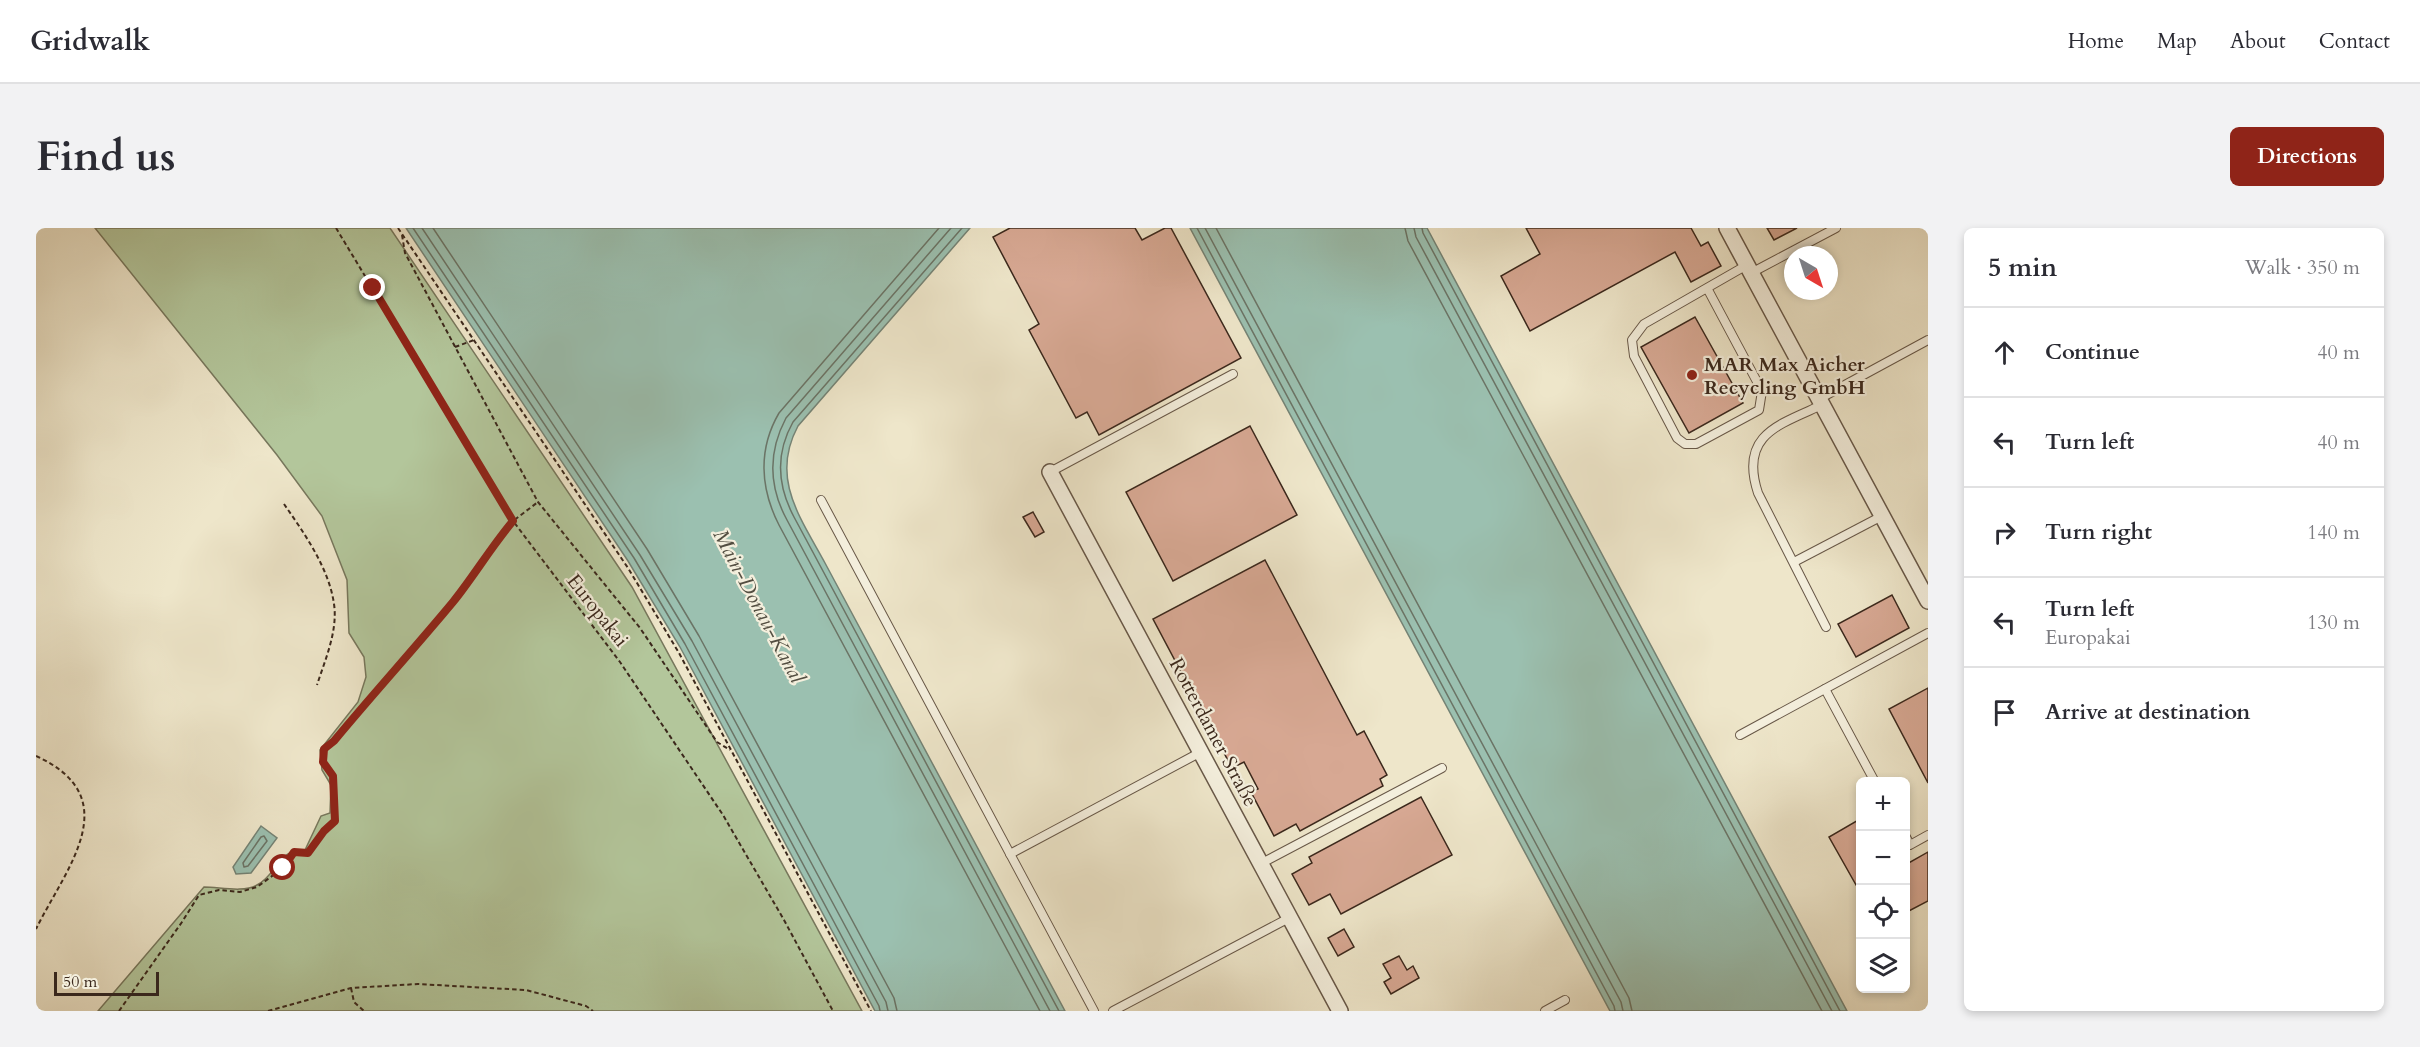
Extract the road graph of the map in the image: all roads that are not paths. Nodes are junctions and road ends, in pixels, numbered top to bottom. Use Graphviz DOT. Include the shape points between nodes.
graph roads {
  1 [pos="1727,228"];
  2 [pos="1836,228"];
  3 [pos="1749,269"];
  4 [pos="1707,288"];
  5 [pos="1928,340"];
  6 [pos="1233,374"];
  7 [pos="1821,402"];
  8 [pos="1050,472"];
  9 [pos="821,500"];
  10 [pos="1881,516"];
  11 [pos="1794,562"];
  12 [pos="1928,601"];
  13 [pos="1826,627"];
  14 [pos="1928,633"];
  15 [pos="1825,689"];
  16 [pos="1740,735"];
  17 [pos="1201,752"];
  18 [pos="1442,768"];
  19 [pos="1872,777"];
  20 [pos="1928,835"];
  21 [pos="1910,844"];
  22 [pos="1010,854"];
  23 [pos="1260,864"];
  24 [pos="1289,918"];
  25 [pos="1565,1000"];
  26 [pos="1094,1011"];
  27 [pos="1113,1011"];
  28 [pos="1340,1011"];
  29 [pos="1545,1011"];
  1 -- 3 [label="street"];
  2 -- 3 [label="lane"];
  3 -- 4 [label="lane"];
  3 -- 7 [label="street"];
  4 -- 4 [label="lane" via="1644,324 1632,340 1634,356 1677,438 1685,444 1695,444 1759,410 1762,400 1762,391"];
  5 -- 7 [label="lane"];
  6 -- 8 [label="lane"];
  7 -- 10 [label="street"];
  7 -- 11 [label="lane" via="1773,430 1760,441 1753,455 1752,474 1758,493"];
  8 -- 17 [label="street, Rotterdamer Straße"];
  9 -- 22 [label="lane"];
  10 -- 11 [label="lane"];
  10 -- 12 [label="street"];
  11 -- 13 [label="lane"];
  14 -- 15 [label="lane"];
  15 -- 16 [label="lane"];
  15 -- 19 [label="lane"];
  17 -- 22 [label="lane"];
  17 -- 23 [label="street, Rotterdamer Straße"];
  18 -- 23 [label="lane"];
  20 -- 21 [label="lane"];
  22 -- 26 [label="lane"];
  23 -- 24 [label="street, Rotterdamer Straße"];
  24 -- 27 [label="lane"];
  24 -- 28 [label="street, Rotterdamer Straße"];
  25 -- 29 [label="lane"];
}
